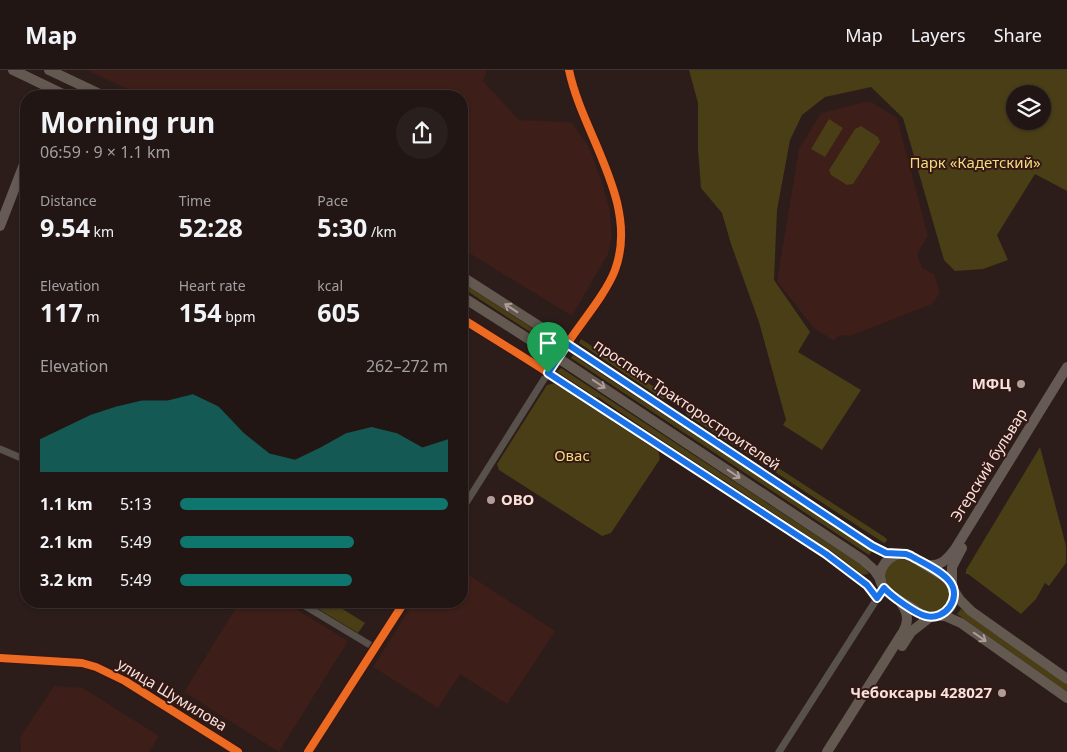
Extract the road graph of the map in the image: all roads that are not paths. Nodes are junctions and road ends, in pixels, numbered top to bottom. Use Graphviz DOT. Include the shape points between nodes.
graph roads {
  1 [pos="13,70"];
  2 [pos="569,70"];
  3 [pos="53,71"];
  4 [pos="47,90"];
  5 [pos="53,90"];
  6 [pos="92,90"];
  7 [pos="20,174"];
  8 [pos="0,226"];
  9 [pos="468,280"];
  10 [pos="468,300"];
  11 [pos="468,322"];
  12 [pos="567,344"];
  13 [pos="558,357"];
  14 [pos="1067,367"];
  15 [pos="548,373"];
  16 [pos="1065,379"];
  17 [pos="1031,431"];
  18 [pos="0,449"];
  19 [pos="20,457"];
  20 [pos="468,500"];
  21 [pos="898,554"];
  22 [pos="926,564"];
  23 [pos="882,584"];
  24 [pos="952,587"];
  25 [pos="877,598"];
  26 [pos="899,600"];
  27 [pos="309,608"];
  28 [pos="400,608"];
  29 [pos="934,616"];
  30 [pos="375,648"];
  31 [pos="0,658"];
  32 [pos="1067,678"];
  33 [pos="1067,698"];
  34 [pos="830,751"];
  35 [pos="238,752"];
  36 [pos="308,752"];
  37 [pos="779,752"];
  1 -- 4 [label="main road"];
  2 -- 12 [label="street" via="622,222 615,270"];
  3 -- 5 [label="main road" via="56,84"];
  3 -- 6 [label="main road"];
  7 -- 8 [label="main road"];
  12 -- 9 [label="main road, проспект Тракторостроителей, one-way"];
  10 -- 13 [label="main road, проспект Тракторостроителей"];
  11 -- 15 [label="street"];
  12 -- 13 [label="main road"];
  12 -- 21 [label="main road, проспект Тракторостроителей" via="866,542 886,553"];
  13 -- 15 [label="street"];
  13 -- 23 [label="main road, проспект Тракторостроителей, one-way" via="864,560"];
  14 -- 16 [label="main road, Эгерский бульвар"];
  15 -- 20 [label="street"];
  15 -- 25 [label="street" via="830,557 867,585"];
  16 -- 17 [label="main road, Эгерский бульвар"];
  17 -- 22 [label="main road, Эгерский бульвар" via="951,554 940,564"];
  17 -- 24 [label="main road, Эгерский бульвар" via="955,561 951,572"];
  18 -- 19 [label="street"];
  21 -- 22 [label="main road" via="906,554"];
  21 -- 23 [label="main road" via="884,563"];
  22 -- 24 [label="main road" via="945,577"];
  23 -- 25 [label="street"];
  23 -- 26 [label="main road"];
  24 -- 29 [label="main road" via="951,607"];
  24 -- 32 [label="main road" via="971,611"];
  25 -- 37 [label="street"];
  26 -- 29 [label="main road" via="922,615"];
  26 -- 34 [label="main road" via="906,611 906,626"];
  27 -- 30 [label="street"];
  28 -- 30 [label="street"];
  29 -- 33 [label="main road, one-way" via="945,616 961,623"];
  29 -- 34 [label="main road" via="908,636"];
  30 -- 36 [label="street"];
  31 -- 35 [label="street, улица Шумилова" via="82,663 96,667 125,681"];
}
